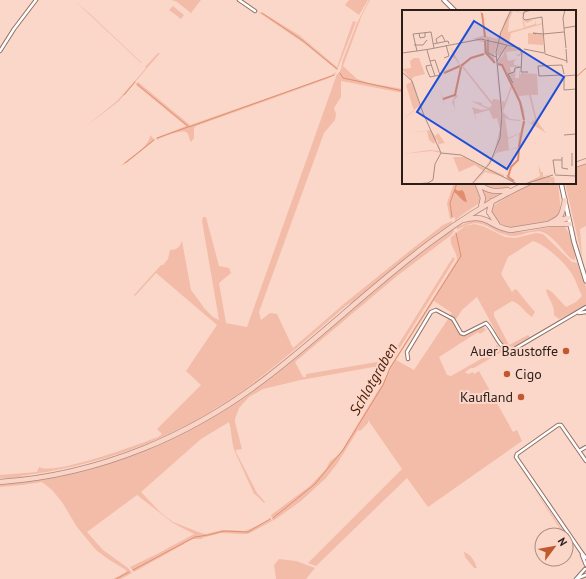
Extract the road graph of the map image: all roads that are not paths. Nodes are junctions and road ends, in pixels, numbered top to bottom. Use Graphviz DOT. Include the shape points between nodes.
graph roads {
  1 [pos="36,0"];
  2 [pos="239,0"];
  3 [pos="444,0"];
  4 [pos="454,10"];
  5 [pos="255,11"];
  6 [pos="0,51"];
  7 [pos="586,161"];
  8 [pos="576,165"];
  9 [pos="478,184"];
  10 [pos="479,184"];
  11 [pos="526,184"];
  12 [pos="561,184"];
  13 [pos="514,190"];
  14 [pos="564,200"];
  15 [pos="492,201"];
  16 [pos="481,207"];
  17 [pos="568,218"];
  18 [pos="555,221"];
  19 [pos="458,222"];
  20 [pos="548,224"];
  21 [pos="570,224"];
  22 [pos="499,227"];
  23 [pos="586,281"];
  24 [pos="586,307"];
  25 [pos="586,312"];
  26 [pos="577,313"];
  27 [pos="408,359"];
  28 [pos="586,447"];
  29 [pos="579,451"];
  30 [pos="586,461"];
  31 [pos="0,482"];
  32 [pos="582,553"];
  33 [pos="586,558"];
  34 [pos="586,565"];
  35 [pos="586,570"];
  36 [pos="586,575"];
  37 [pos="577,578"];
  1 -- 6 [label="street"];
  2 -- 5 [label="street"];
  3 -- 4 [label="street"];
  7 -- 8 [label="highway"];
  9 -- 16 [label="highway" via="483,198"];
  10 -- 13 [label="highway" via="494,192"];
  11 -- 13 [label="highway"];
  12 -- 14 [label="street"];
  13 -- 15 [label="highway"];
  14 -- 17 [label="street"];
  14 -- 18 [label="highway" via="562,215"];
  15 -- 16 [label="highway"];
  15 -- 22 [label="highway" via="489,212"];
  16 -- 19 [label="highway"];
  17 -- 18 [label="highway"];
  17 -- 21 [label="street"];
  18 -- 20 [label="highway"];
  19 -- 22 [label="highway" via="480,218"];
  19 -- 31 [label="highway" via="401,264 269,376 209,417 169,438 110,461 55,474"];
  20 -- 21 [label="highway"];
  20 -- 22 [label="highway" via="514,230"];
  21 -- 23 [label="street"];
  24 -- 26 [label="street"];
  25 -- 26 [label="street"];
  26 -- 27 [label="street" via="511,350 506,350 486,324 464,334 453,319 436,310 431,312 406,352"];
  28 -- 29 [label="street"];
  29 -- 30 [label="street"];
  29 -- 32 [label="street" via="558,425 516,457"];
  32 -- 33 [label="street"];
  32 -- 34 [label="street"];
  34 -- 35 [label="street"];
  35 -- 37 [label="street"];
  36 -- 37 [label="street"];
}
